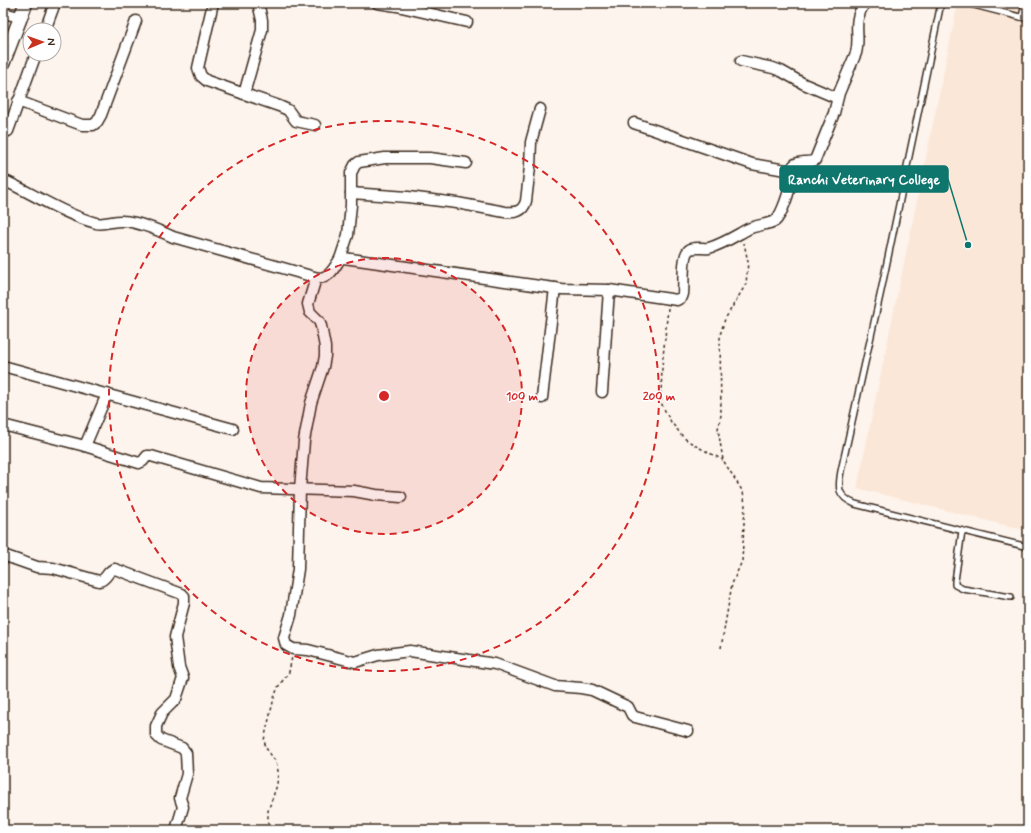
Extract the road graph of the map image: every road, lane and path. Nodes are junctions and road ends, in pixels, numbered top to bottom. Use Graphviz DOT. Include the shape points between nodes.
graph roads {
  1 [pos="26,3"];
  2 [pos="55,3"];
  3 [pos="213,3"];
  4 [pos="258,3"];
  5 [pos="376,3"];
  6 [pos="865,3"];
  7 [pos="941,3"];
  8 [pos="966,3"];
  9 [pos="1025,3"];
  10 [pos="3,13"];
  11 [pos="1022,17"];
  12 [pos="20,18"];
  13 [pos="1028,18"];
  14 [pos="136,21"];
  15 [pos="48,22"];
  16 [pos="467,22"];
  17 [pos="6,45"];
  18 [pos="741,61"];
  19 [pos="33,62"];
  20 [pos="3,63"];
  21 [pos="244,94"];
  22 [pos="838,98"];
  23 [pos="18,101"];
  24 [pos="540,109"];
  25 [pos="634,123"];
  26 [pos="315,126"];
  27 [pos="8,131"];
  28 [pos="466,163"];
  29 [pos="791,171"];
  30 [pos="3,180"];
  31 [pos="351,193"];
  32 [pos="741,233"];
  33 [pos="340,259"];
  34 [pos="316,278"];
  35 [pos="555,288"];
  36 [pos="609,290"];
  37 [pos="669,299"];
  38 [pos="3,366"];
  39 [pos="602,392"];
  40 [pos="107,394"];
  41 [pos="542,398"];
  42 [pos="3,425"];
  43 [pos="233,429"];
  44 [pos="85,446"];
  45 [pos="723,460"];
  46 [pos="300,489"];
  47 [pos="401,497"];
  48 [pos="962,531"];
  49 [pos="1028,547"];
  50 [pos="3,555"];
  51 [pos="1011,597"];
  52 [pos="721,648"];
  53 [pos="293,650"];
  54 [pos="688,731"];
  55 [pos="176,830"];
  56 [pos="270,830"];
  1 -- 12 [label="street"];
  2 -- 15 [label="street"];
  3 -- 21 [label="street" via="198,71 207,81"];
  4 -- 21 [label="street" via="262,30"];
  5 -- 16 [label="street"];
  6 -- 22 [label="street" via="857,22 856,53"];
  7 -- 48 [label="lane" via="839,485 843,498 854,504"];
  8 -- 11 [label="lane"];
  9 -- 11 [label="lane"];
  10 -- 12 [label="street"];
  11 -- 13 [label="lane"];
  12 -- 17 [label="street"];
  14 -- 23 [label="street" via="101,115 93,125 82,125"];
  17 -- 20 [label="street"];
  18 -- 22 [label="street" via="777,69"];
  19 -- 23 [label="street"];
  21 -- 26 [label="street" via="288,110 296,121"];
  22 -- 29 [label="street" via="815,160 797,164"];
  23 -- 27 [label="street"];
  24 -- 31 [label="street" via="530,142 525,206 519,211 510,213 457,203"];
  25 -- 29 [label="street" via="752,164"];
  28 -- 31 [label="street" via="430,158 385,158 359,162 351,173"];
  29 -- 32 [label="street" via="778,218 771,223"];
  30 -- 34 [label="street" via="72,215 98,224 129,221 173,237"];
  31 -- 33 [label="street" via="348,235"];
  32 -- 37 [label="street" via="709,248 689,250 685,258 682,297 677,300"];
  32 -- 45 [label="path" via="748,256 746,284 723,322 719,340 721,415 718,436"];
  33 -- 34 [label="street" via="328,275"];
  33 -- 35 [label="street"];
  34 -- 46 [label="street" via="308,308 321,326 325,356 306,425"];
  35 -- 36 [label="street"];
  35 -- 41 [label="street"];
  36 -- 37 [label="street"];
  36 -- 39 [label="street"];
  37 -- 45 [label="path" via="660,394 662,405 684,438"];
  38 -- 40 [label="street"];
  40 -- 43 [label="street"];
  40 -- 44 [label="street"];
  42 -- 44 [label="street"];
  44 -- 46 [label="street" via="139,463 146,456 151,456 262,488"];
  45 -- 52 [label="path" via="743,492 745,504 742,560 732,584"];
  46 -- 47 [label="street" via="354,491"];
  46 -- 53 [label="street" via="298,569 291,615 284,638 286,645"];
  48 -- 49 [label="lane"];
  48 -- 51 [label="lane" via="955,585 963,589"];
  50 -- 55 [label="street" via="37,567 54,568 99,581 104,580 109,572 115,570 184,596 175,637 183,678 176,699 162,714 156,731 158,738 184,749 186,754 187,774 180,798 183,807"];
  53 -- 54 [label="street" via="308,650 356,662 378,655 410,651 495,664 555,686 592,690 628,707 632,715"];
  53 -- 56 [label="path" via="289,672 278,687 274,698 264,740 278,771 277,785 268,811"];
}
